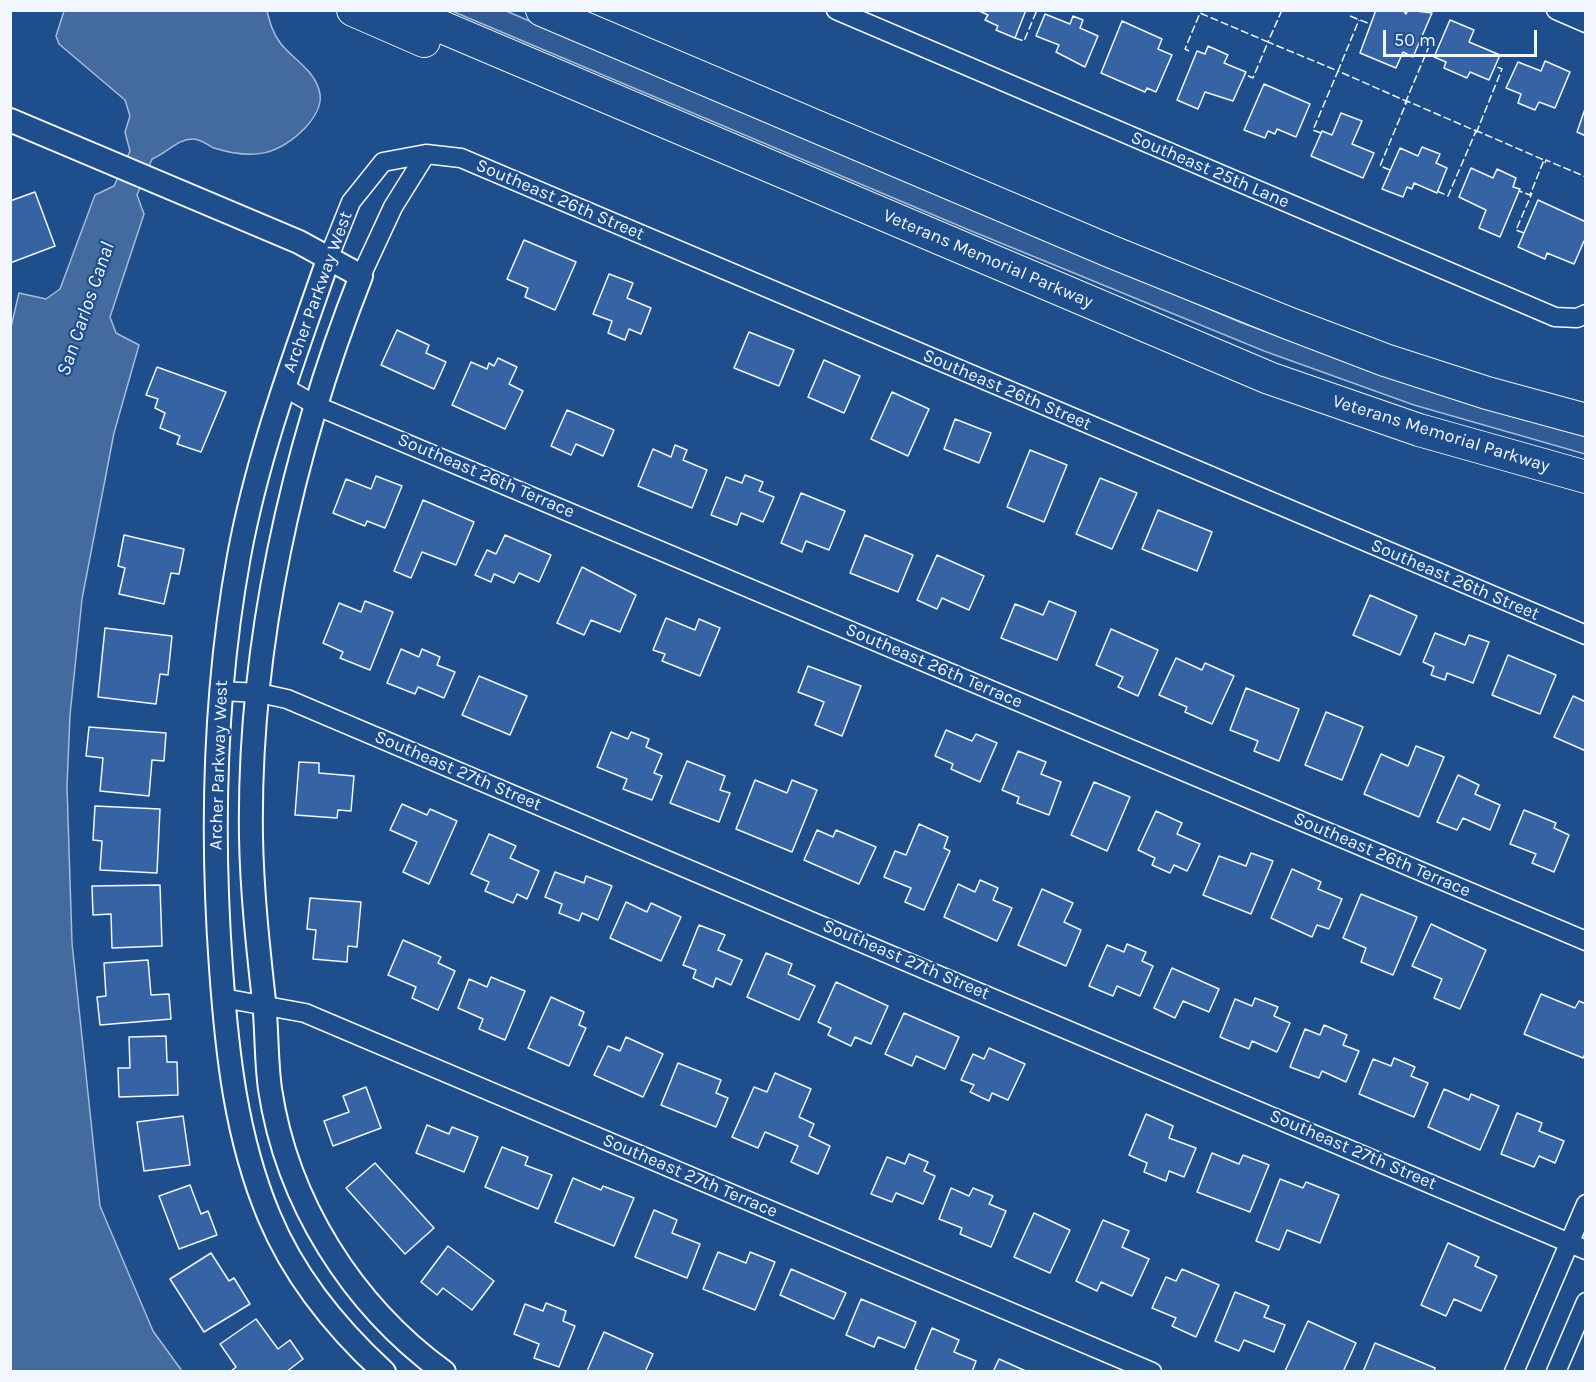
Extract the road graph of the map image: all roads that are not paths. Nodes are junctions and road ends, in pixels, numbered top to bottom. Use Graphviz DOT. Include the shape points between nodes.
graph roads {
  1 [pos="353,10"];
  2 [pos="402,10"];
  3 [pos="542,10"];
  4 [pos="836,10"];
  5 [pos="1556,10"];
  6 [pos="1586,23"];
  7 [pos="10,120"];
  8 [pos="739,153"];
  9 [pos="426,154"];
  10 [pos="329,257"];
  11 [pos="361,276"];
  12 [pos="1586,314"];
  13 [pos="284,387"];
  14 [pos="316,406"];
  15 [pos="1586,420"];
  16 [pos="1586,477"];
  17 [pos="1586,635"];
  18 [pos="221,691"];
  19 [pos="259,693"];
  20 [pos="1586,941"];
  21 [pos="223,998"];
  22 [pos="264,1004"];
  23 [pos="1586,1204"];
  24 [pos="1577,1246"];
  25 [pos="1586,1302"];
  26 [pos="384,1371"];
  27 [pos="444,1371"];
  28 [pos="1152,1371"];
  29 [pos="1514,1371"];
  30 [pos="1556,1371"];
  1 -- 8 [label="highway" via="537,89"];
  2 -- 8 [label="highway, Veterans Memorial Parkway"];
  3 -- 15 [label="highway" via="1112,252 1299,327 1385,360"];
  4 -- 12 [label="street, Southeast 25th Lane" via="1555,317 1577,318"];
  5 -- 6 [label="street"];
  7 -- 10 [label="street"];
  8 -- 16 [label="highway, Veterans Memorial Parkway" via="1269,378 1419,430"];
  9 -- 10 [label="street, Archer Parkway West" via="383,162 351,202"];
  9 -- 11 [label="street, Archer Parkway West" via="393,207"];
  9 -- 17 [label="street, Southeast 26th Street" via="460,158"];
  10 -- 11 [label="street"];
  10 -- 13 [label="street, Archer Parkway West"];
  11 -- 14 [label="street, Archer Parkway West"];
  13 -- 14 [label="street, Southeast 26th Terrace"];
  13 -- 18 [label="street, Archer Parkway West" via="260,463 239,555"];
  14 -- 19 [label="street, Archer Parkway West" via="280,543"];
  14 -- 20 [label="street, Southeast 26th Terrace"];
  18 -- 19 [label="street, Southeast 27th Street"];
  18 -- 21 [label="street, Archer Parkway West" via="214,797"];
  19 -- 22 [label="street, Archer Parkway West" via="251,837 256,947"];
  19 -- 24 [label="street, Southeast 27th Street" via="320,712"];
  21 -- 22 [label="street, Southeast 27th Terrace"];
  21 -- 26 [label="street, Archer Parkway West" via="233,1088 244,1140 270,1219 296,1269 329,1315"];
  22 -- 27 [label="street, Archer Parkway West" via="275,1112 293,1175 310,1214 331,1252 376,1311 402,1338"];
  22 -- 28 [label="street, Southeast 27th Terrace" via="305,1012"];
  23 -- 24 [label="street"];
  24 -- 29 [label="street"];
  25 -- 30 [label="street"];
}
